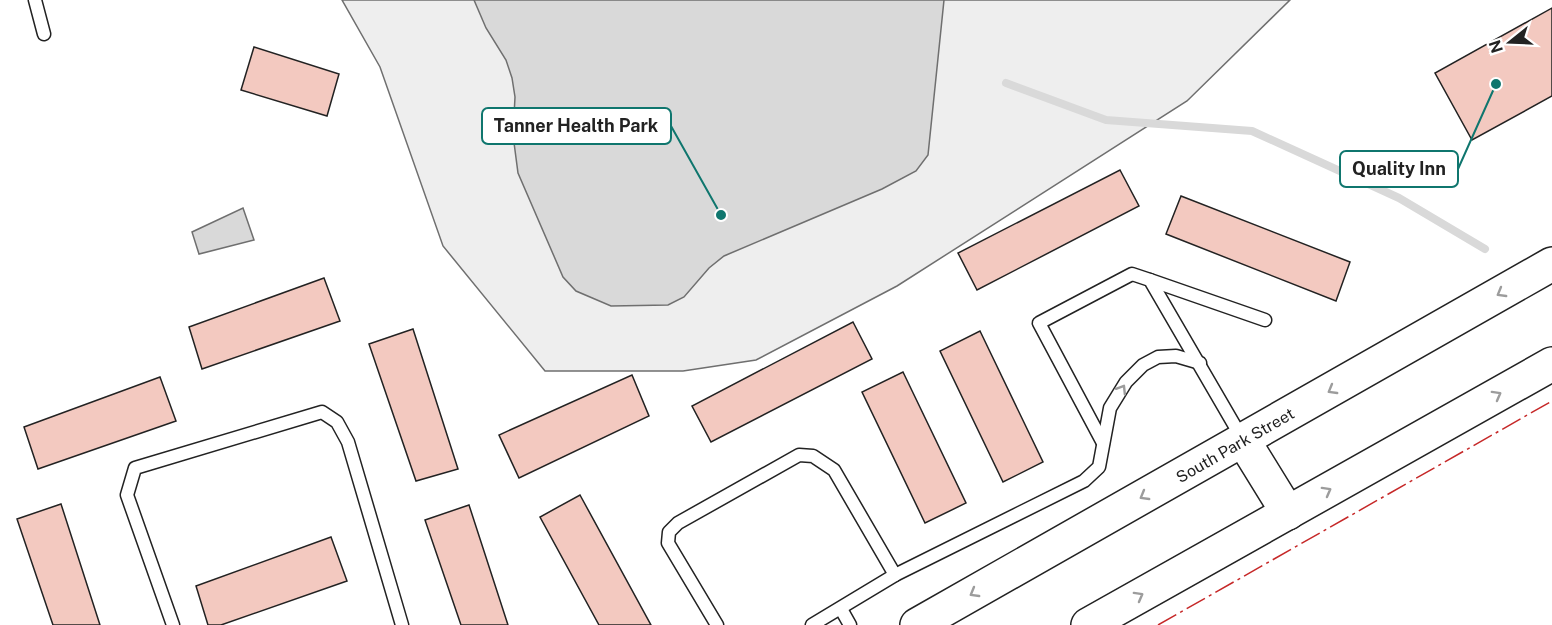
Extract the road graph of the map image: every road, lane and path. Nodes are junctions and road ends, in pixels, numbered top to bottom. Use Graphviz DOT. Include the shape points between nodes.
graph roads {
  1 [pos="35,0"];
  2 [pos="44,34"];
  3 [pos="1552,264"];
  4 [pos="1150,280"];
  5 [pos="1266,320"];
  6 [pos="1200,363"];
  7 [pos="1552,364"];
  8 [pos="1243,440"];
  9 [pos="1104,443"];
  10 [pos="1288,513"];
  11 [pos="895,575"];
  12 [pos="841,609"];
  13 [pos="173,625"];
  14 [pos="402,625"];
  15 [pos="717,625"];
  16 [pos="812,625"];
  17 [pos="850,625"];
  18 [pos="917,625"];
  19 [pos="1088,625"];
  1 -- 2 [label="lane"];
  3 -- 8 [label="main road, South Park Street, one-way"];
  4 -- 5 [label="lane"];
  4 -- 6 [label="lane"];
  4 -- 9 [label="lane" via="1132,274 1039,323"];
  6 -- 8 [label="lane"];
  9 -- 6 [label="lane, one-way" via="1110,408 1126,382 1143,365 1158,357 1176,356"];
  10 -- 7 [label="main road, one-way"];
  8 -- 10 [label="main road"];
  8 -- 18 [label="main road, South Park Street, one-way"];
  9 -- 11 [label="lane" via="1099,467 1084,481"];
  19 -- 10 [label="main road, one-way"];
  11 -- 12 [label="lane"];
  11 -- 15 [label="lane" via="834,470 813,456 800,455 678,523 669,532 668,543"];
  12 -- 16 [label="lane"];
  12 -- 17 [label="lane"];
  13 -- 14 [label="lane" via="127,495 135,468 322,412 337,422 348,442"];
}
